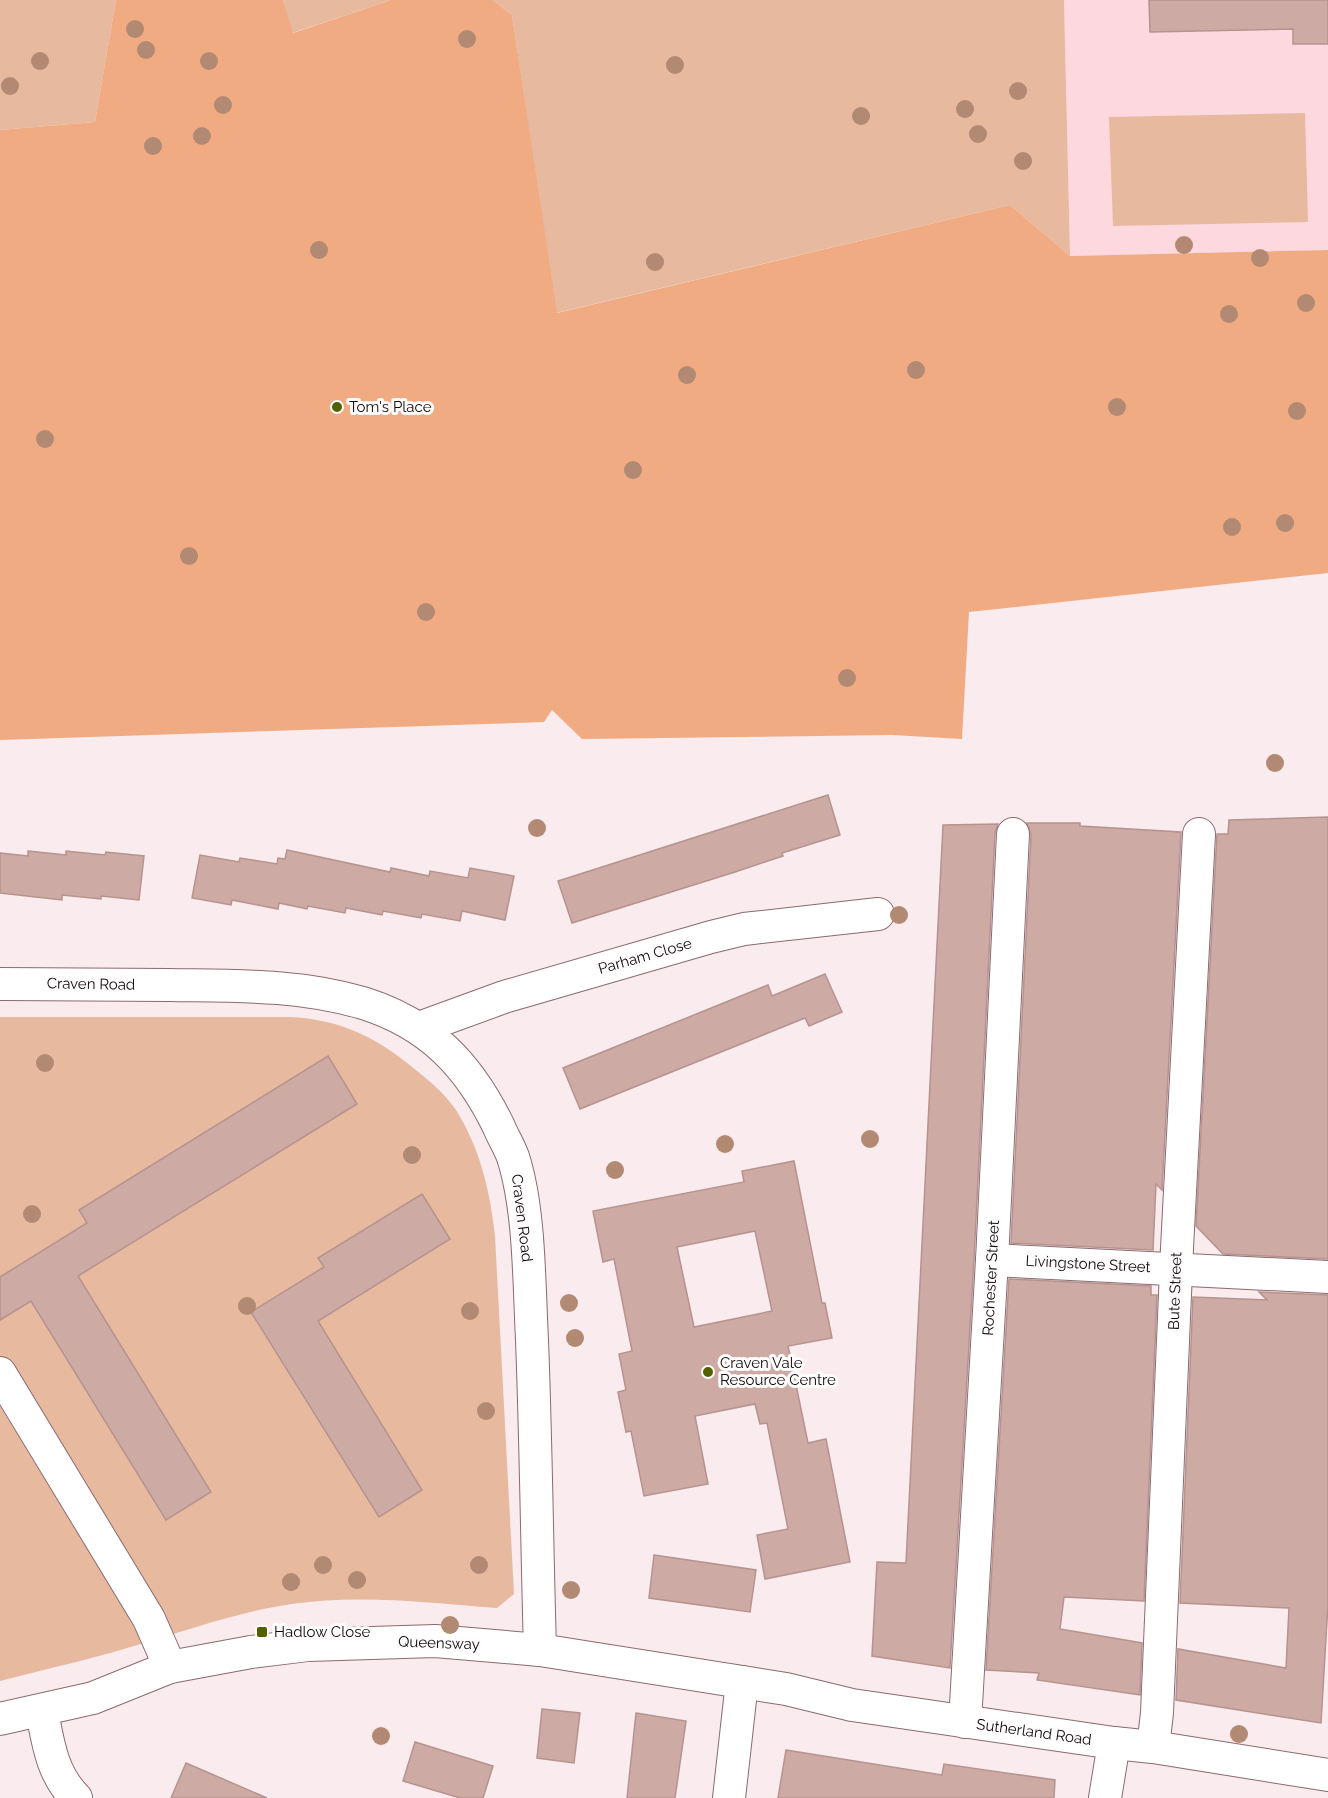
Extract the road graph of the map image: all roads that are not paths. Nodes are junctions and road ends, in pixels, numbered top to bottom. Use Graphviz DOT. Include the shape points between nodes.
graph roads {
  1 [pos="1013,834"];
  2 [pos="1199,834"];
  3 [pos="878,914"];
  4 [pos="0,984"];
  5 [pos="419,1028"];
  6 [pos="992,1260"];
  7 [pos="1177,1268"];
  8 [pos="1328,1276"];
  9 [pos="0,1373"];
  10 [pos="540,1650"];
  11 [pos="170,1667"];
  12 [pos="742,1682"];
  13 [pos="42,1712"];
  14 [pos="0,1719"];
  15 [pos="964,1722"];
  16 [pos="1114,1743"];
  17 [pos="1153,1748"];
  18 [pos="1328,1775"];
  19 [pos="76,1798"];
  20 [pos="729,1798"];
  21 [pos="1105,1798"];
  1 -- 6 [label="street, Rochester Street"];
  2 -- 7 [label="street, Bute Street"];
  3 -- 5 [label="street, Parham Close" via="744,929 711,937 513,994"];
  4 -- 5 [label="street, Craven Road" via="266,986 314,991 363,1003"];
  5 -- 10 [label="street, Craven Road" via="439,1042 477,1088 512,1154 519,1181 530,1290"];
  6 -- 7 [label="street, Livingstone Street"];
  6 -- 15 [label="street, Rochester Street"];
  7 -- 8 [label="street, Livingstone Street"];
  7 -- 17 [label="street, Bute Street"];
  9 -- 11 [label="street" via="149,1619"];
  10 -- 11 [label="street, Queensway" via="435,1641 308,1645"];
  10 -- 12 [label="street, Queensway"];
  11 -- 13 [label="street, Queensway" via="93,1698"];
  12 -- 15 [label="street, Sutherland Road" via="852,1705"];
  12 -- 20 [label="street"];
  13 -- 14 [label="street, Queensway"];
  13 -- 19 [label="street" via="53,1761"];
  15 -- 16 [label="street, Sutherland Road"];
  16 -- 17 [label="street, Sutherland Road"];
  16 -- 21 [label="street"];
  17 -- 18 [label="street, Sutherland Road"];
}
